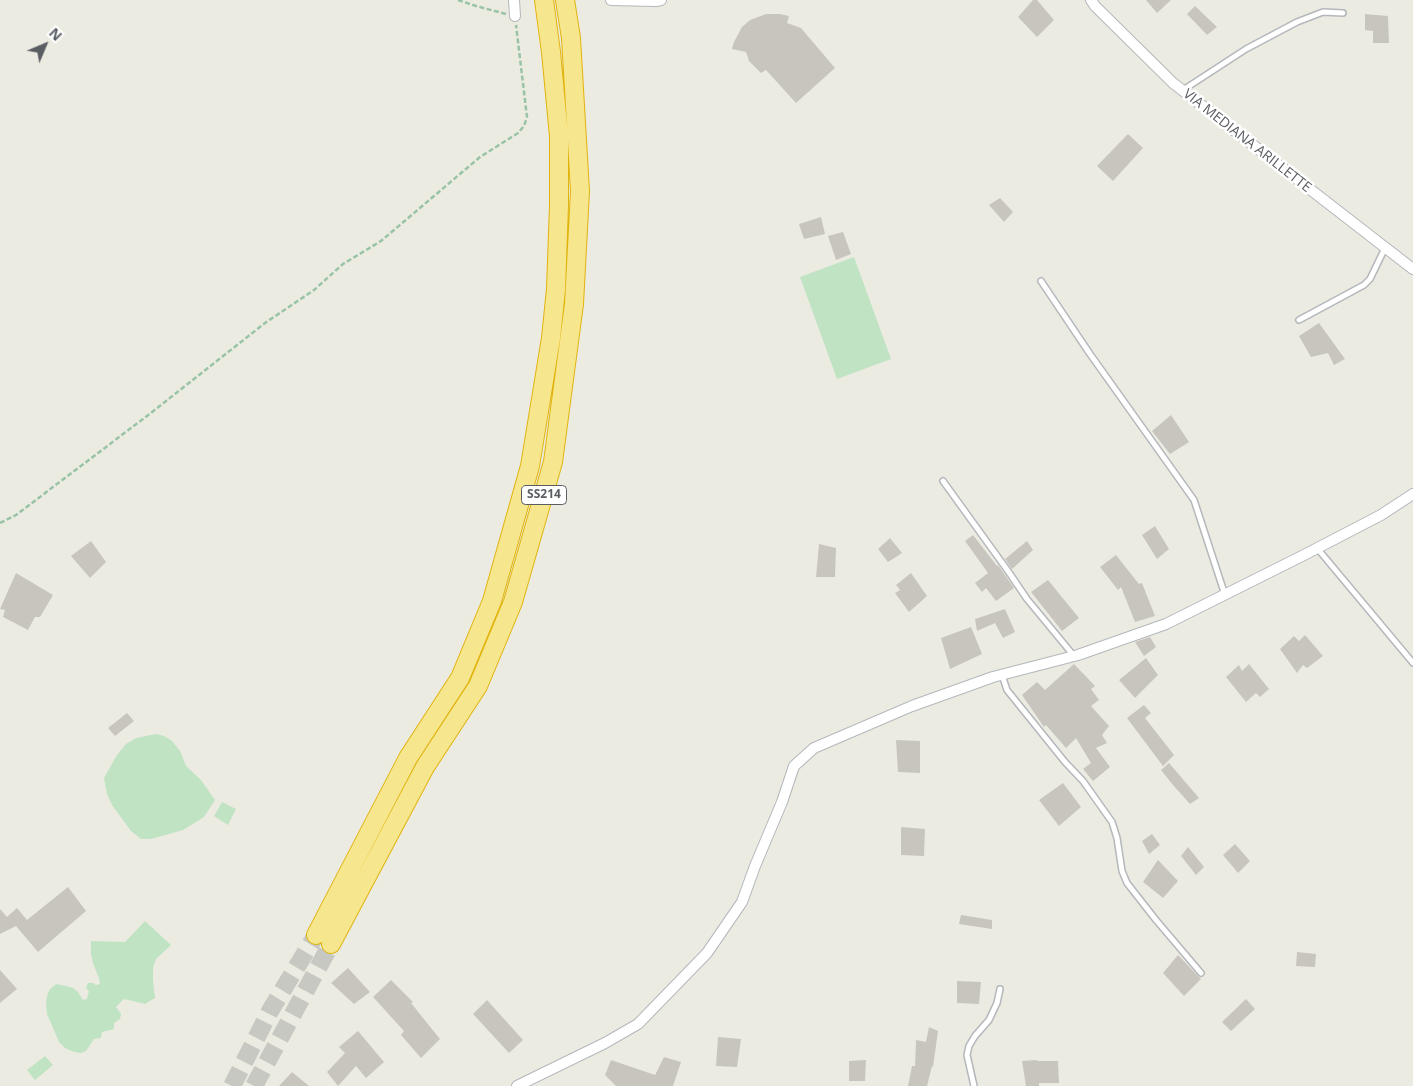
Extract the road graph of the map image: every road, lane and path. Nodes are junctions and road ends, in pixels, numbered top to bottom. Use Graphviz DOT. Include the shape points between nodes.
graph roads {
  1 [pos="458,0"];
  2 [pos="514,0"];
  3 [pos="544,0"];
  4 [pos="565,0"];
  5 [pos="611,0"];
  6 [pos="661,0"];
  7 [pos="1091,0"];
  8 [pos="628,1"];
  9 [pos="1343,13"];
  10 [pos="515,16"];
  11 [pos="1182,90"];
  12 [pos="1385,248"];
  13 [pos="1413,270"];
  14 [pos="1041,281"];
  15 [pos="1299,320"];
  16 [pos="943,481"];
  17 [pos="1413,494"];
  18 [pos="0,523"];
  19 [pos="1317,548"];
  20 [pos="1225,595"];
  21 [pos="1075,656"];
  22 [pos="1413,663"];
  23 [pos="1001,674"];
  24 [pos="1201,974"];
  25 [pos="1000,989"];
  26 [pos="517,1086"];
  27 [pos="974,1086"];
  1 -- 10 [label="path"];
  2 -- 10 [label="street"];
  3 -- 4 [label="highway, SS214" via="559,136 559,205 551,338 530,466 492,600 460,678 408,758 324,940 425,767 478,686 513,602 553,462 574,304 580,191 571,38"];
  5 -- 8 [label="street"];
  6 -- 8 [label="street"];
  7 -- 11 [label="street, VIA MEDIANA ARILLETTE"];
  9 -- 11 [label="lane" via="1323,12 1297,22 1246,49"];
  10 -- 18 [label="path" via="527,117 518,133 480,157 381,241 343,264 314,290 266,323 16,515"];
  11 -- 12 [label="street, VIA MEDIANA ARILLETTE"];
  12 -- 13 [label="street, VIA MEDIANA ARILLETTE"];
  12 -- 15 [label="lane" via="1370,279"];
  14 -- 20 [label="lane" via="1194,500"];
  16 -- 21 [label="lane" via="1027,600"];
  17 -- 19 [label="street" via="1381,515"];
  19 -- 20 [label="street"];
  19 -- 22 [label="lane"];
  20 -- 21 [label="street" via="1166,624"];
  21 -- 23 [label="street"];
  23 -- 24 [label="lane" via="1007,690 1083,781 1112,822 1127,883"];
  23 -- 26 [label="street" via="912,706 814,748 794,766 742,902 707,953 638,1024"];
  25 -- 27 [label="lane" via="989,1020 969,1046 967,1056"];
}
